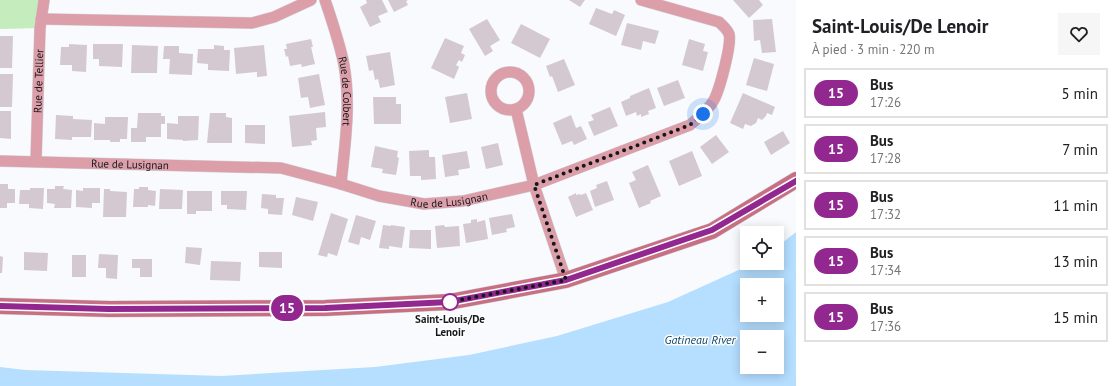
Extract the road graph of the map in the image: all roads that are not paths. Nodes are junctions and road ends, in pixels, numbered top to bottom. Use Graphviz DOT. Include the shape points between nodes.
graph roads {
  1 [pos="44,0"];
  2 [pos="311,0"];
  3 [pos="325,0"];
  4 [pos="641,0"];
  5 [pos="41,19"];
  6 [pos="516,109"];
  7 [pos="0,161"];
  8 [pos="36,162"];
  9 [pos="796,180"];
  10 [pos="342,184"];
  11 [pos="534,185"];
  12 [pos="566,280"];
  13 [pos="0,306"];
  1 -- 5 [label="street, Rue de Tellier"];
  2 -- 5 [label="street" via="274,17 252,23"];
  3 -- 10 [label="street, Rue de Colbert" via="344,64 347,95 348,122"];
  4 -- 11 [label="street, Rue de Lusignan" via="719,22 726,29 730,39 715,98 703,114 690,125"];
  5 -- 8 [label="street, Rue de Tellier"];
  6 -- 11 [label="street"];
  7 -- 8 [label="street, Rue de Lusignan"];
  8 -- 10 [label="street, Rue de Lusignan" via="281,168"];
  9 -- 12 [label="main road" via="712,230"];
  10 -- 11 [label="street, Rue de Lusignan" via="379,196 424,204 463,201"];
  11 -- 12 [label="street"];
  12 -- 13 [label="main road" via="449,302 348,307 109,309"];
}
